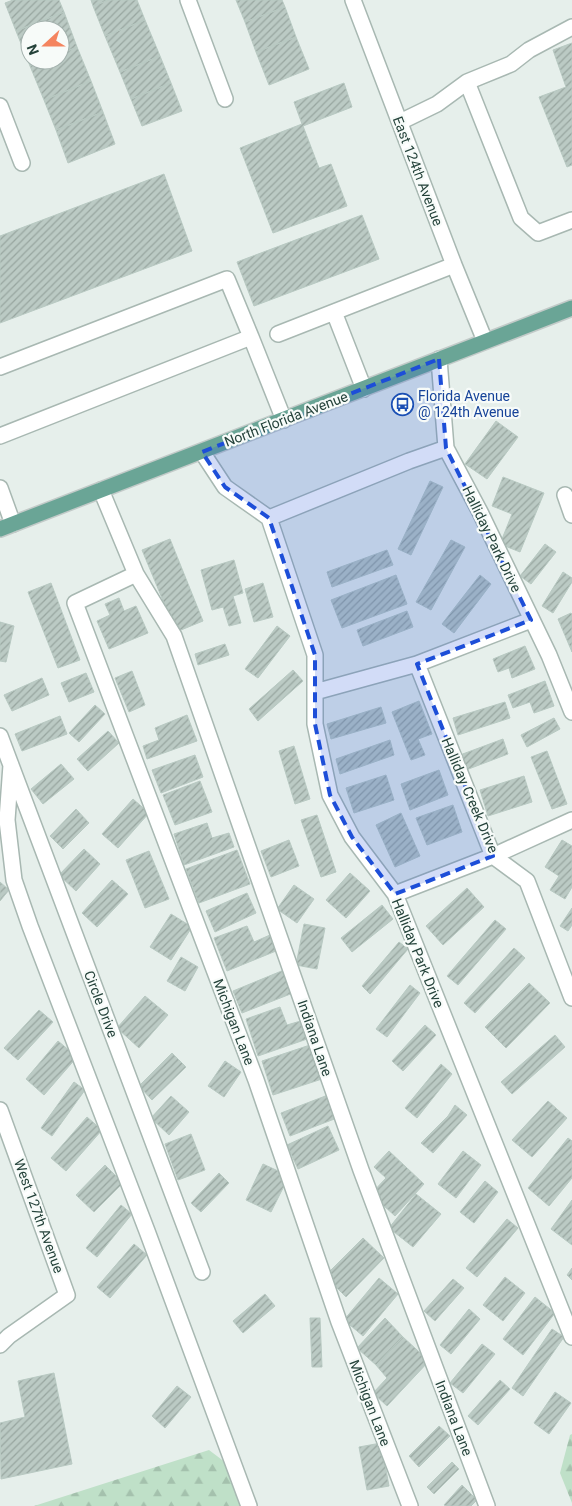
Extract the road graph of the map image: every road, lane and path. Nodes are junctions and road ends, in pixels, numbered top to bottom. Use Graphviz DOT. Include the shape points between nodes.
graph roads {
  1 [pos="188,0"];
  2 [pos="353,0"];
  3 [pos="572,27"];
  4 [pos="467,82"];
  5 [pos="224,99"];
  6 [pos="0,106"];
  7 [pos="400,122"];
  8 [pos="22,163"];
  9 [pos="572,220"];
  10 [pos="454,265"];
  11 [pos="572,308"];
  12 [pos="334,312"];
  13 [pos="278,334"];
  14 [pos="251,337"];
  15 [pos="485,341"];
  16 [pos="439,360"];
  17 [pos="0,367"];
  18 [pos="364,389"];
  19 [pos="284,420"];
  20 [pos="0,436"];
  21 [pos="446,448"];
  22 [pos="202,452"];
  23 [pos="0,488"];
  24 [pos="101,490"];
  25 [pos="565,495"];
  26 [pos="572,515"];
  27 [pos="270,518"];
  28 [pos="6,526"];
  29 [pos="136,574"];
  30 [pos="531,620"];
  31 [pos="417,664"];
  32 [pos="315,692"];
  33 [pos="572,712"];
  34 [pos="0,736"];
  35 [pos="11,765"];
  36 [pos="572,820"];
  37 [pos="493,856"];
  38 [pos="395,894"];
  39 [pos="572,998"];
  40 [pos="0,1110"];
  41 [pos="202,1272"];
  42 [pos="572,1337"];
  43 [pos="0,1345"];
  44 [pos="249,1506"];
  45 [pos="410,1506"];
  46 [pos="487,1506"];
  1 -- 5 [label="street"];
  2 -- 7 [label="street, East 124th Avenue"];
  3 -- 4 [label="street" via="529,50 511,64"];
  4 -- 7 [label="street" via="438,104"];
  4 -- 9 [label="street" via="521,218 538,233"];
  6 -- 8 [label="street"];
  7 -- 10 [label="street, East 124th Avenue"];
  10 -- 12 [label="street"];
  10 -- 15 [label="street, East 124th Avenue"];
  11 -- 15 [label="main road, North Florida Avenue"];
  12 -- 13 [label="street"];
  12 -- 18 [label="street"];
  14 -- 17 [label="street" via="226,279"];
  14 -- 19 [label="street"];
  14 -- 20 [label="street"];
  15 -- 16 [label="main road, North Florida Avenue"];
  16 -- 18 [label="main road, North Florida Avenue"];
  16 -- 21 [label="street, Halliday Park Drive"];
  18 -- 19 [label="main road, North Florida Avenue"];
  19 -- 22 [label="main road, North Florida Avenue"];
  21 -- 27 [label="street"];
  21 -- 30 [label="street, Halliday Park Drive"];
  22 -- 24 [label="main road, North Florida Avenue"];
  22 -- 27 [label="street" via="225,488"];
  23 -- 28 [label="street"];
  24 -- 28 [label="main road, North Florida Avenue"];
  24 -- 29 [label="street, Indiana Lane"];
  25 -- 26 [label="street"];
  27 -- 32 [label="street, Halliday Park Drive" via="315,655"];
  29 -- 45 [label="street, Michigan Lane" via="76,603 256,1080 339,1322"];
  29 -- 46 [label="street, Indiana Lane" via="174,636 361,1170"];
  30 -- 31 [label="street"];
  30 -- 33 [label="street, Halliday Park Drive"];
  31 -- 32 [label="street"];
  31 -- 37 [label="street, Halliday Creek Drive"];
  32 -- 38 [label="street, Halliday Park Drive" via="315,724 330,795 352,837"];
  34 -- 35 [label="street, Circle Drive"];
  35 -- 41 [label="street, Circle Drive"];
  35 -- 44 [label="street" via="7,820 14,880"];
  36 -- 37 [label="street"];
  37 -- 38 [label="street"];
  37 -- 39 [label="street, Halliday Creek Drive" via="527,881"];
  38 -- 42 [label="street, Halliday Park Drive"];
  40 -- 43 [label="street, West 127th Avenue" via="67,1295"];
}
